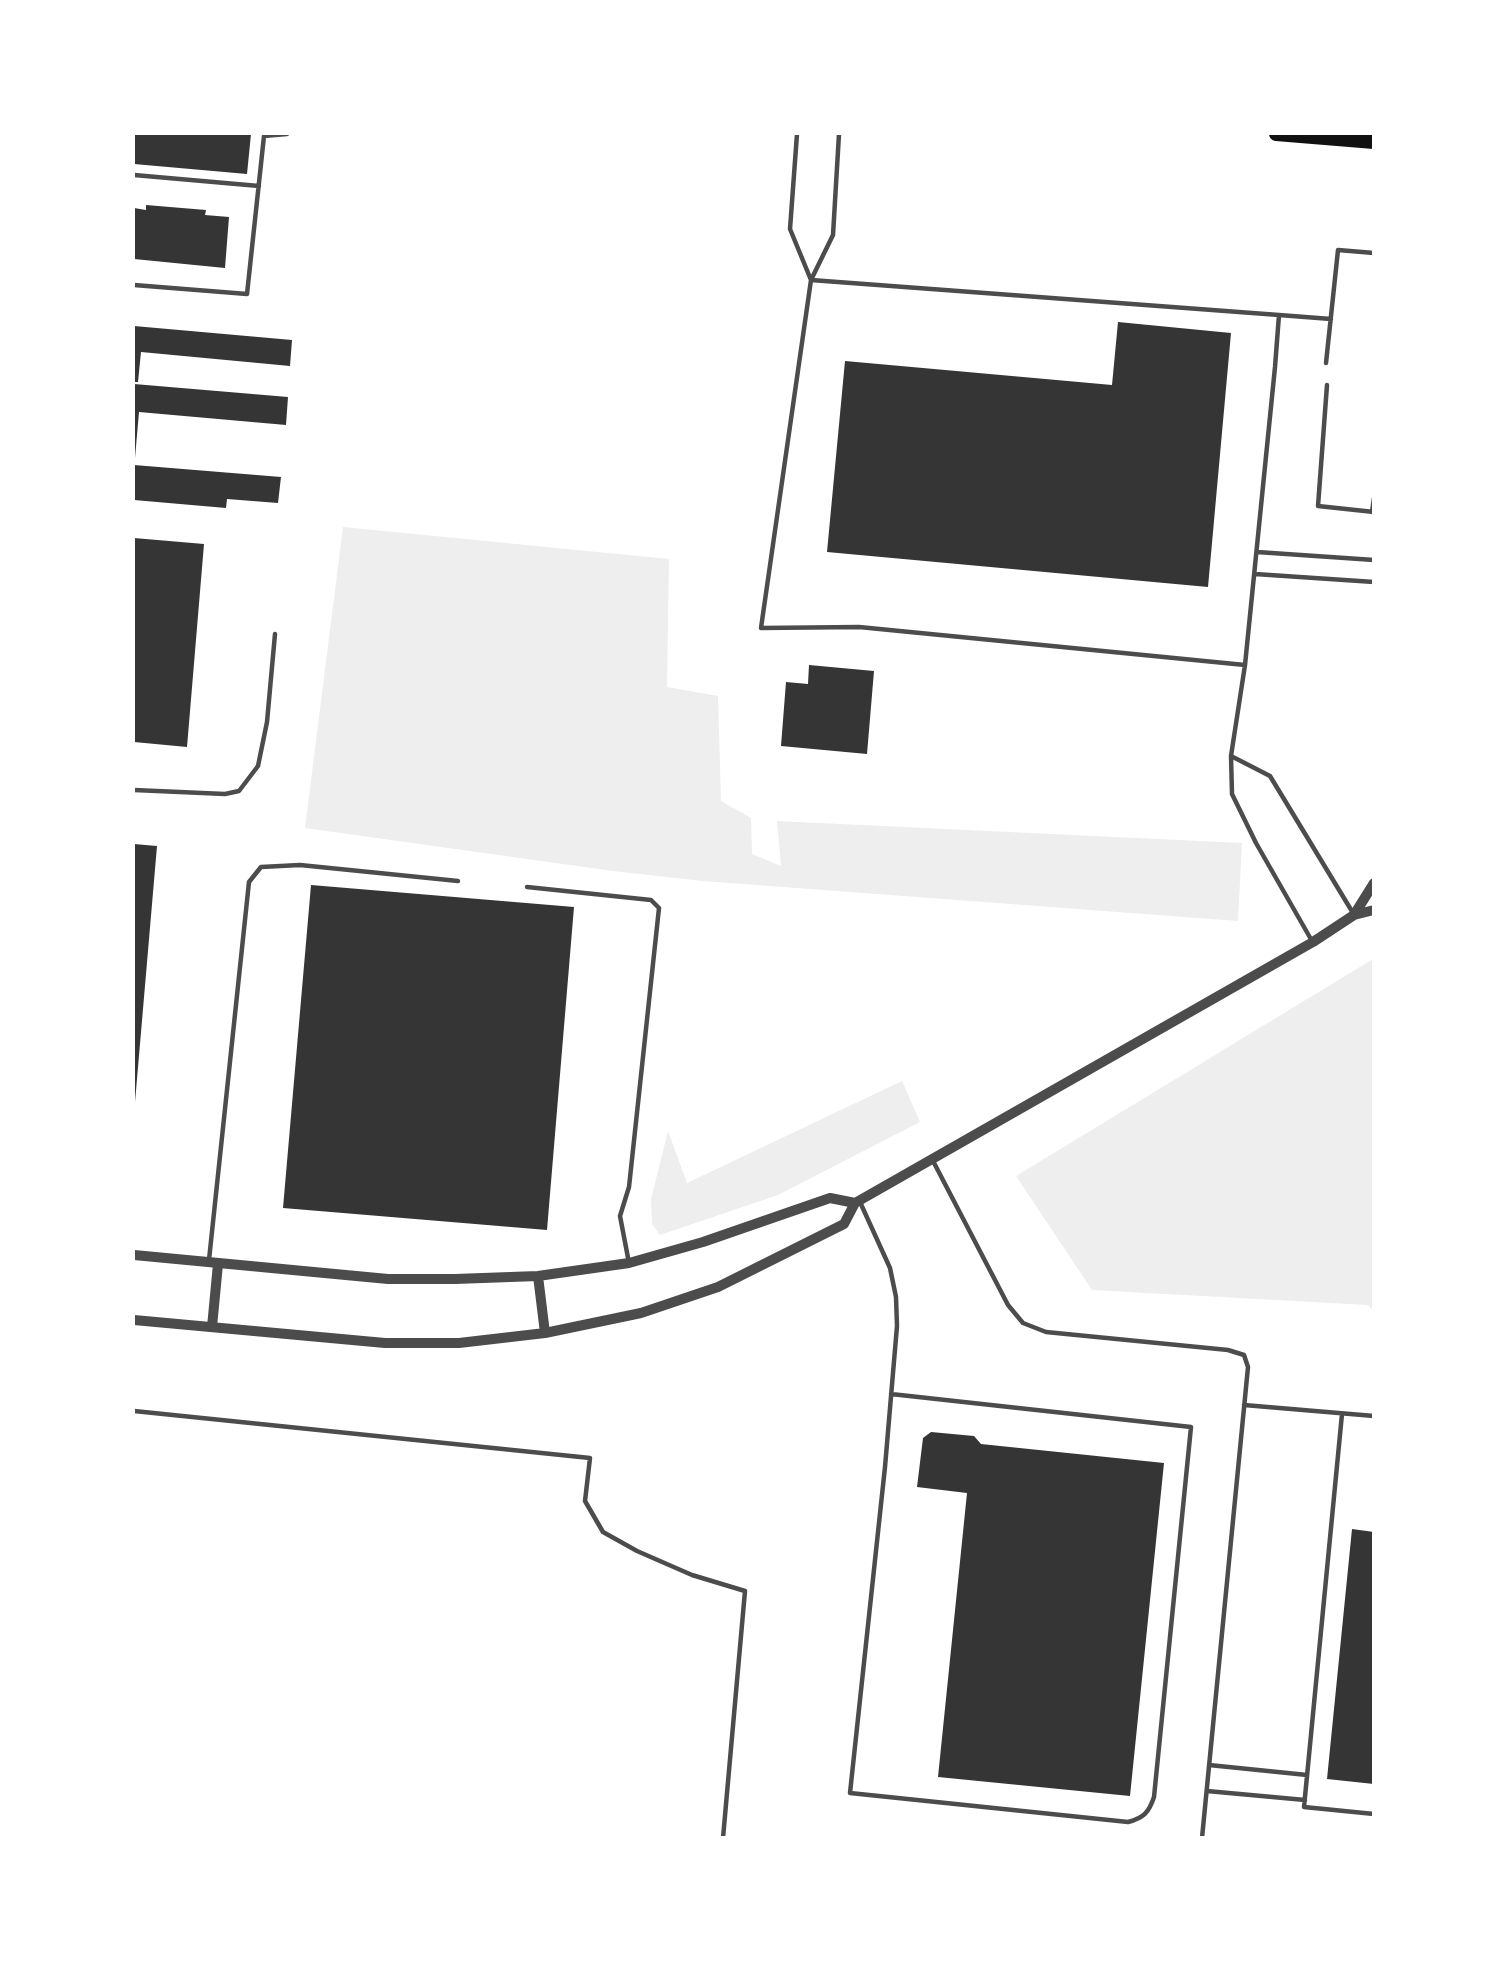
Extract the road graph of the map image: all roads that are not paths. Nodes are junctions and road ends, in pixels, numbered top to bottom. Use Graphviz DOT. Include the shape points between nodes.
graph roads {
  1 [pos="287,134"];
  2 [pos="797,134"];
  3 [pos="839,134"];
  4 [pos="1276,134"];
  5 [pos="264,135"];
  6 [pos="1374,142"];
  7 [pos="134,176"];
  8 [pos="259,186"];
  9 [pos="1374,253"];
  10 [pos="811,280"];
  11 [pos="134,285"];
  12 [pos="1279,315"];
  13 [pos="1331,319"];
  14 [pos="1326,363"];
  15 [pos="1327,385"];
  16 [pos="1374,498"];
  17 [pos="1373,512"];
  18 [pos="1257,552"];
  19 [pos="1374,560"];
  20 [pos="1255,574"];
  21 [pos="1374,582"];
  22 [pos="275,634"];
  23 [pos="1245,665"];
  24 [pos="1231,756"];
  25 [pos="134,790"];
  26 [pos="458,880"];
  27 [pos="1374,883"];
  28 [pos="527,887"];
  29 [pos="1374,910"];
  30 [pos="1354,915"];
  31 [pos="1313,942"];
  32 [pos="932,1158"];
  33 [pos="857,1202"];
  34 [pos="134,1256"];
  35 [pos="629,1263"];
  36 [pos="213,1264"];
  37 [pos="538,1276"];
  38 [pos="134,1320"];
  39 [pos="212,1327"];
  40 [pos="545,1333"];
  41 [pos="891,1394"];
  42 [pos="1244,1405"];
  43 [pos="134,1411"];
  44 [pos="1342,1414"];
  45 [pos="1374,1416"];
  46 [pos="1209,1765"];
  47 [pos="1307,1775"];
  48 [pos="1207,1791"];
  49 [pos="1305,1800"];
  50 [pos="1374,1814"];
  51 [pos="723,1838"];
  52 [pos="1202,1838"];
  1 -- 5 [label="lane"];
  2 -- 10 [label="lane" via="790,229"];
  3 -- 10 [label="lane" via="833,235"];
  4 -- 6 [label="main road"];
  5 -- 8 [label="lane"];
  7 -- 8 [label="lane"];
  8 -- 11 [label="lane" via="247,294"];
  9 -- 13 [label="lane" via="1338,250"];
  10 -- 12 [label="lane"];
  10 -- 23 [label="lane" via="761,628 859,627"];
  12 -- 13 [label="lane"];
  12 -- 18 [label="lane"];
  13 -- 14 [label="lane"];
  15 -- 17 [label="lane" via="1317,506"];
  16 -- 17 [label="lane"];
  18 -- 19 [label="lane"];
  18 -- 20 [label="lane"];
  20 -- 21 [label="lane"];
  20 -- 23 [label="lane"];
  22 -- 25 [label="lane" via="267,722 258,766 249,781 239,790 225,794"];
  23 -- 24 [label="lane"];
  24 -- 30 [label="lane" via="1270,776"];
  24 -- 31 [label="lane" via="1232,794"];
  26 -- 36 [label="lane" via="300,866 261,867 249,882"];
  27 -- 30 [label="street"];
  28 -- 35 [label="lane" via="651,900 659,908 629,1187 620,1216"];
  29 -- 30 [label="street"];
  30 -- 31 [label="street"];
  31 -- 32 [label="street"];
  32 -- 33 [label="street"];
  32 -- 42 [label="lane" via="1008,1305 1023,1323 1046,1332 1228,1350 1244,1355 1248,1367"];
  33 -- 35 [label="street" via="830,1198"];
  33 -- 40 [label="street" via="844,1224 718,1287 640,1313"];
  33 -- 41 [label="lane" via="885,1255 896,1297"];
  34 -- 36 [label="street"];
  35 -- 37 [label="street"];
  36 -- 37 [label="street" via="388,1279"];
  36 -- 39 [label="street"];
  37 -- 40 [label="street"];
  38 -- 39 [label="street"];
  39 -- 40 [label="street" via="385,1343 459,1343"];
  41 -- 41 [label="lane" via="850,1793 1128,1822 1141,1819 1150,1810 1154,1797 1191,1427"];
  42 -- 44 [label="lane"];
  42 -- 46 [label="lane"];
  43 -- 51 [label="lane" via="590,1458 585,1501 603,1532 692,1575 745,1591"];
  44 -- 45 [label="lane"];
  44 -- 47 [label="lane"];
  46 -- 47 [label="lane"];
  46 -- 48 [label="lane"];
  47 -- 49 [label="lane"];
  48 -- 49 [label="lane"];
  48 -- 52 [label="lane"];
  49 -- 50 [label="lane" via="1304,1807"];
}
